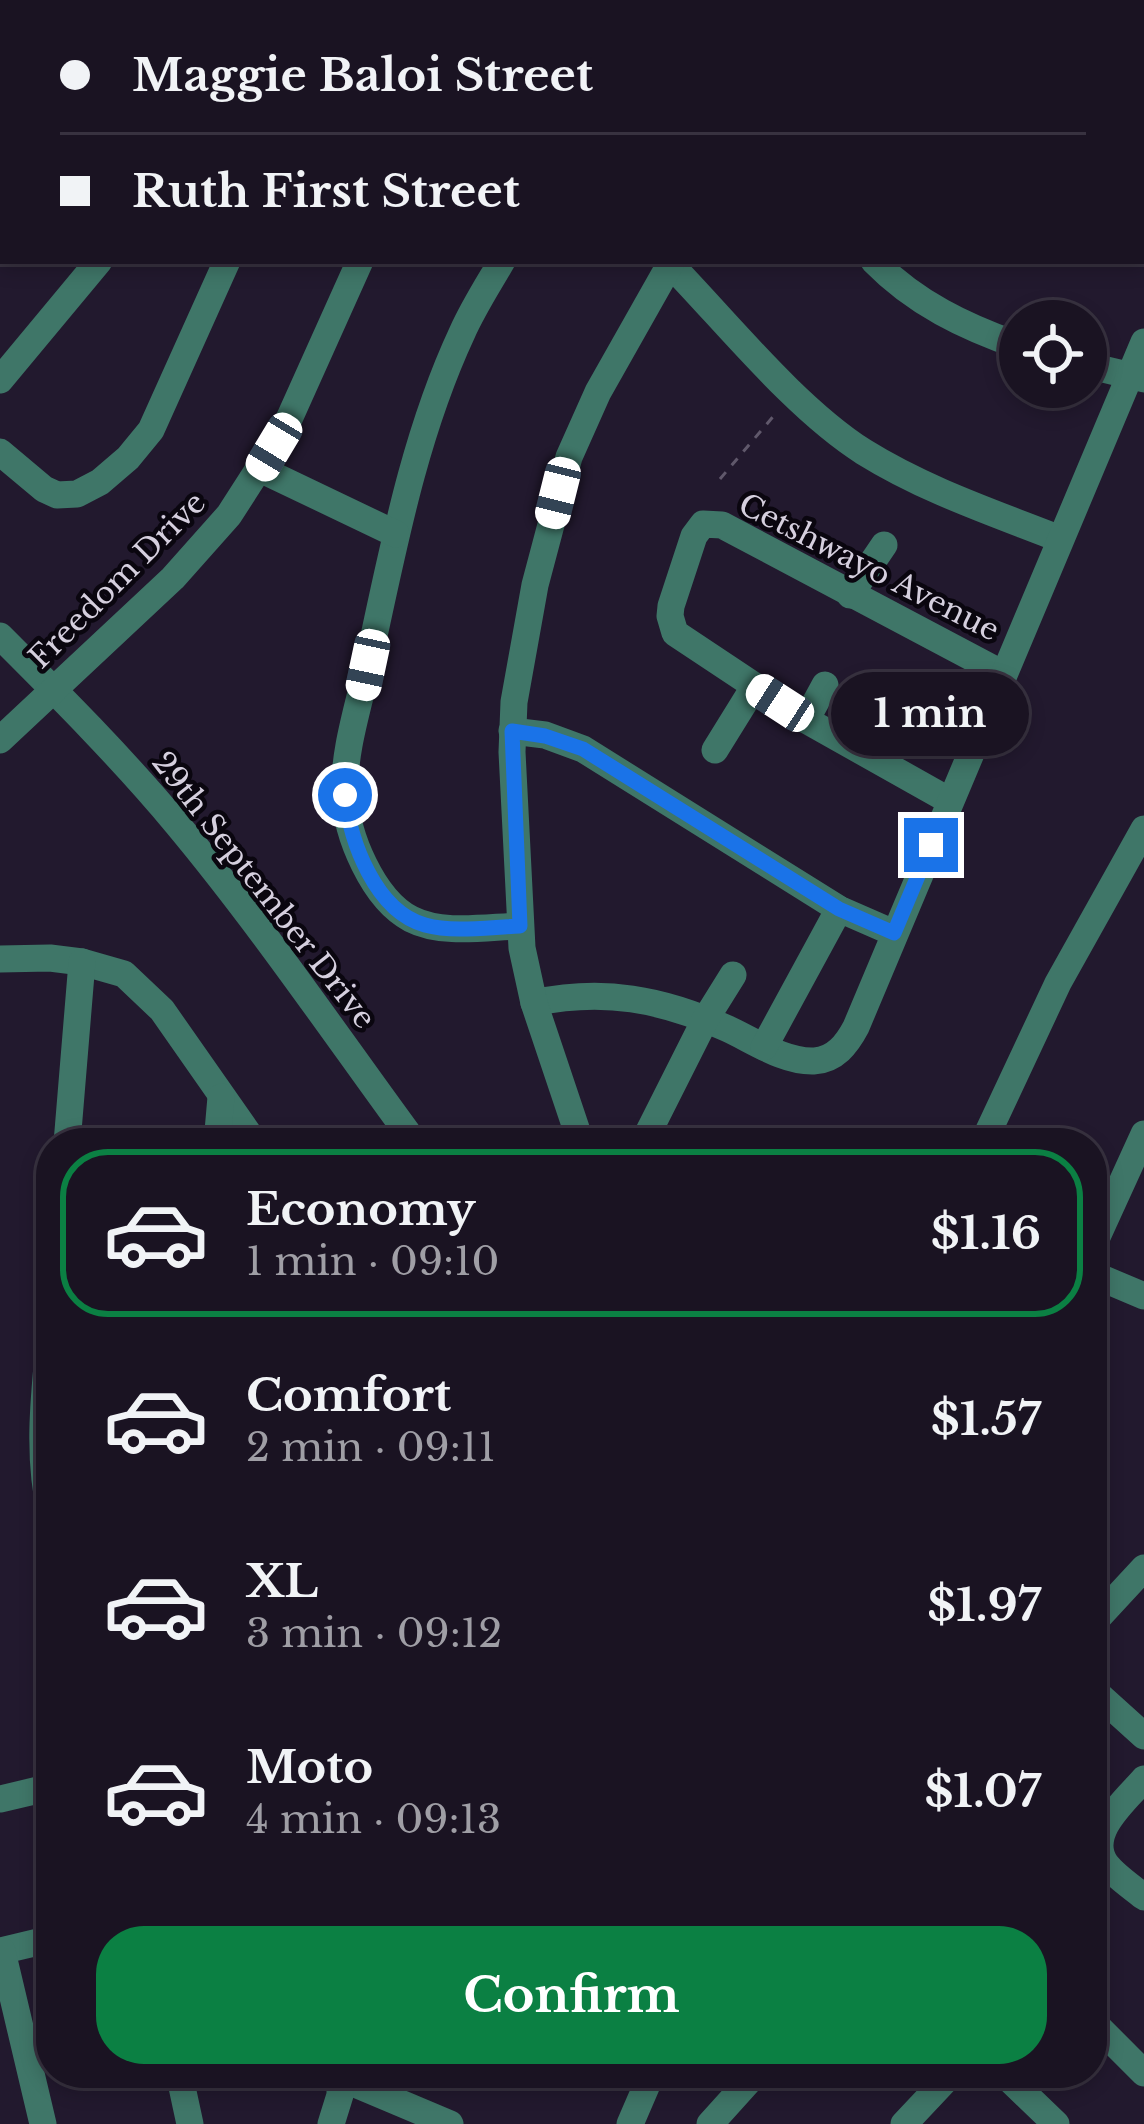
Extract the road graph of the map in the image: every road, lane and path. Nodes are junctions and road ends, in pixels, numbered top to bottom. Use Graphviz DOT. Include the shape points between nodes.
graph roads {
  1 [pos="97,264"];
  2 [pos="226,264"];
  3 [pos="359,264"];
  4 [pos="500,264"];
  5 [pos="670,264"];
  6 [pos="673,264"];
  7 [pos="877,264"];
  8 [pos="999,338"];
  9 [pos="1144,342"];
  10 [pos="1107,370"];
  11 [pos="1137,378"];
  12 [pos="0,380"];
  13 [pos="793,393"];
  14 [pos="0,452"];
  15 [pos="260,470"];
  16 [pos="720,479"];
  17 [pos="396,534"];
  18 [pos="1060,539"];
  19 [pos="884,545"];
  20 [pos="850,595"];
  21 [pos="0,636"];
  22 [pos="1004,674"];
  23 [pos="825,685"];
  24 [pos="754,687"];
  25 [pos="54,690"];
  26 [pos="806,720"];
  27 [pos="512,731"];
  28 [pos="0,740"];
  29 [pos="715,751"];
  30 [pos="950,801"];
  31 [pos="1144,829"];
  32 [pos="839,909"];
  33 [pos="520,926"];
  34 [pos="894,933"];
  35 [pos="0,959"];
  36 [pos="82,962"];
  37 [pos="733,976"];
  38 [pos="534,1003"];
  39 [pos="705,1020"];
  40 [pos="764,1046"];
  41 [pos="221,1097"];
  42 [pos="68,1128"];
  43 [pos="218,1128"];
  44 [pos="244,1128"];
  45 [pos="405,1128"];
  46 [pos="576,1128"];
  47 [pos="651,1128"];
  48 [pos="990,1128"];
  49 [pos="1144,1135"];
  50 [pos="1107,1215"];
  51 [pos="1107,1280"];
  52 [pos="1144,1296"];
  53 [pos="1144,1568"];
  54 [pos="1107,1608"];
  55 [pos="1107,1703"];
  56 [pos="1144,1736"];
  57 [pos="1144,1778"];
  58 [pos="36,1790"];
  59 [pos="0,1798"];
  60 [pos="1107,1822"];
  61 [pos="1107,1865"];
  62 [pos="1144,1897"];
  63 [pos="36,1943"];
  64 [pos="1,1951"];
  65 [pos="1107,2035"];
  66 [pos="1144,2072"];
  67 [pos="182,2088"];
  68 [pos="340,2088"];
  69 [pos="368,2088"];
  70 [pos="647,2088"];
  71 [pos="742,2088"];
  72 [pos="938,2088"];
  73 [pos="1019,2088"];
  74 [pos="637,2122"];
  75 [pos="43,2124"];
  76 [pos="190,2124"];
  77 [pos="331,2124"];
  78 [pos="450,2124"];
  79 [pos="710,2124"];
  80 [pos="904,2124"];
  81 [pos="1056,2124"];
  1 -- 12 [label="street"];
  2 -- 14 [label="street" via="151,430 100,482 57,495"];
  3 -- 15 [label="street, Freedom Drive"];
  4 -- 17 [label="street" via="449,364"];
  5 -- 27 [label="street" via="569,457 525,628"];
  6 -- 13 [label="street"];
  7 -- 8 [label="street" via="936,310"];
  9 -- 11 [label="street"];
  10 -- 11 [label="street"];
  11 -- 18 [label="street"];
  13 -- 16 [label="path"];
  13 -- 18 [label="street" via="888,465"];
  15 -- 17 [label="street"];
  15 -- 25 [label="street, Freedom Drive" via="191,560"];
  17 -- 33 [label="street" via="346,773 353,842 385,896 411,919 440,927"];
  18 -- 22 [label="street"];
  19 -- 20 [label="street"];
  20 -- 22 [label="street, Cetshwayo Avenue"];
  20 -- 24 [label="street, Cetshwayo Avenue" via="722,525 703,524 671,606 672,624"];
  21 -- 25 [label="street, 29th September Drive"];
  22 -- 30 [label="street"];
  23 -- 26 [label="street"];
  24 -- 26 [label="street"];
  24 -- 29 [label="street"];
  25 -- 28 [label="street, Freedom Drive"];
  25 -- 45 [label="street, 29th September Drive" via="193,843"];
  26 -- 30 [label="street"];
  27 -- 32 [label="street" via="583,749"];
  27 -- 33 [label="street"];
  30 -- 34 [label="street"];
  31 -- 48 [label="street"];
  32 -- 34 [label="street"];
  32 -- 40 [label="street"];
  33 -- 38 [label="street"];
  34 -- 40 [label="street" via="838,1052 812,1061"];
  35 -- 36 [label="street"];
  36 -- 41 [label="street" via="124,974 145,991"];
  36 -- 42 [label="street"];
  37 -- 39 [label="street"];
  38 -- 39 [label="street" via="621,996"];
  38 -- 46 [label="street"];
  39 -- 40 [label="street"];
  39 -- 47 [label="street"];
  41 -- 43 [label="street"];
  41 -- 44 [label="street"];
  49 -- 50 [label="street"];
  51 -- 52 [label="street"];
  53 -- 54 [label="street"];
  55 -- 56 [label="street"];
  57 -- 60 [label="street"];
  58 -- 59 [label="street"];
  61 -- 62 [label="street"];
  63 -- 64 [label="street"];
  64 -- 75 [label="street"];
  65 -- 66 [label="street"];
  67 -- 76 [label="street"];
  68 -- 77 [label="street"];
  69 -- 78 [label="street"];
  70 -- 74 [label="street"];
  71 -- 79 [label="street"];
  72 -- 80 [label="street"];
  73 -- 81 [label="street"];
}
